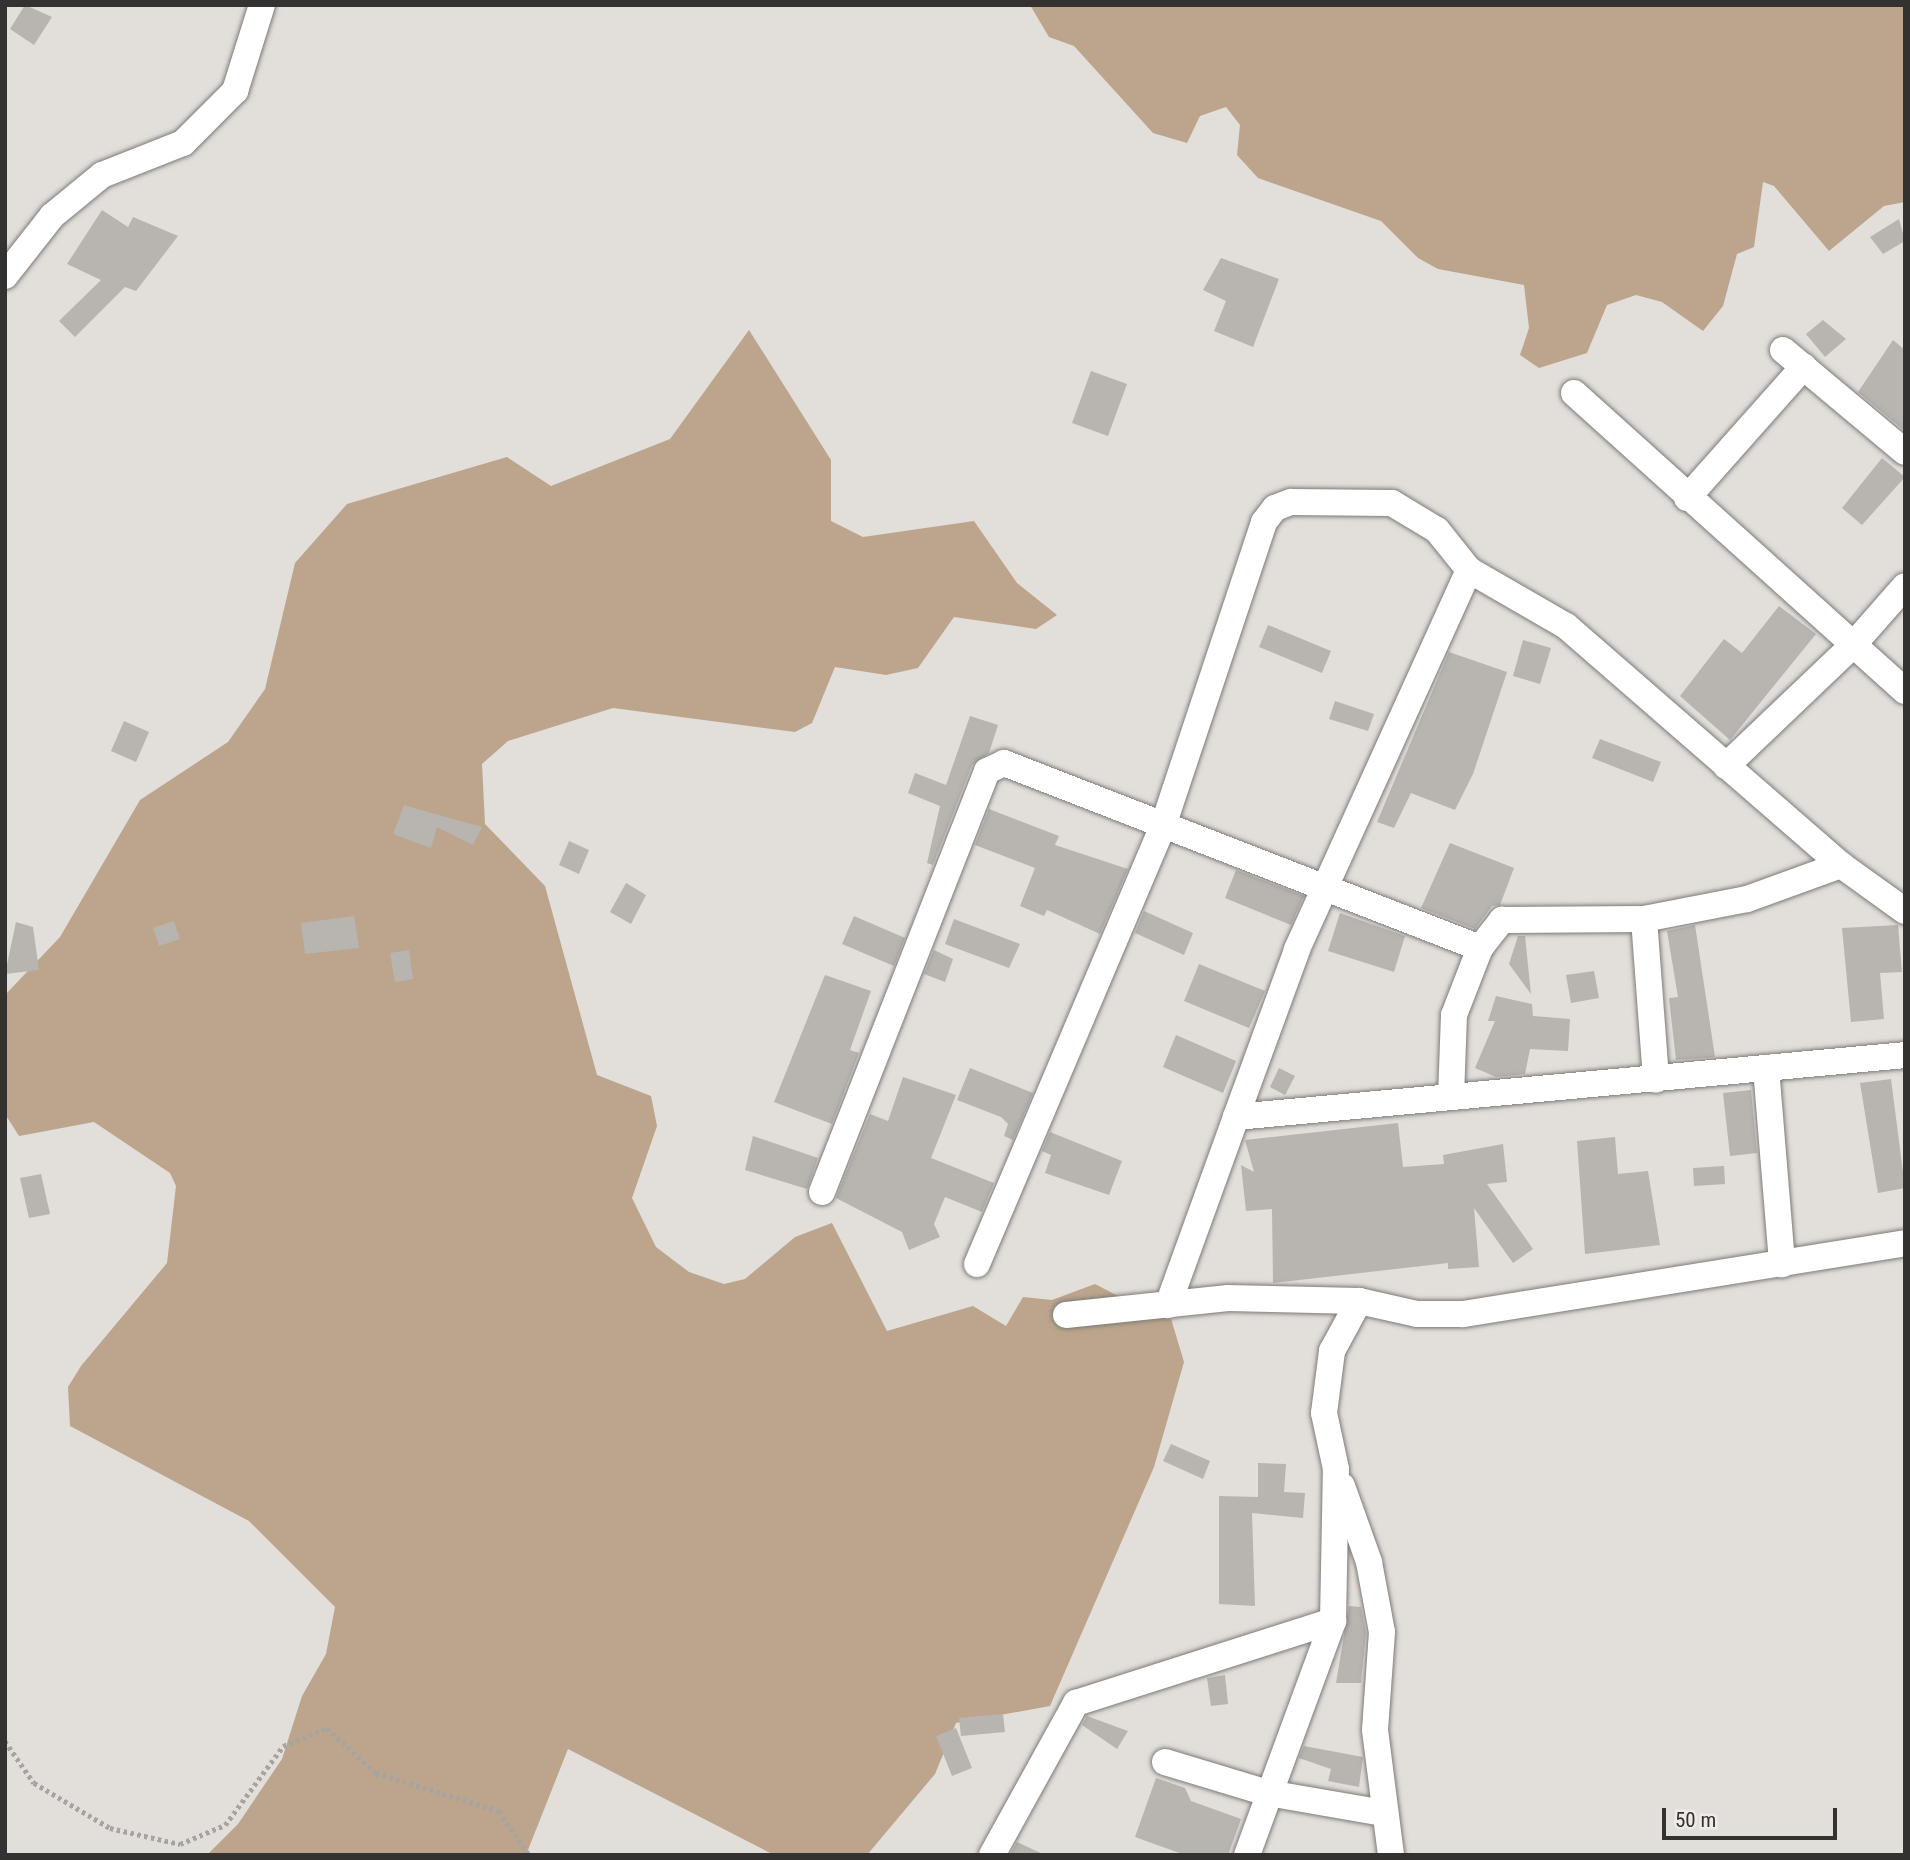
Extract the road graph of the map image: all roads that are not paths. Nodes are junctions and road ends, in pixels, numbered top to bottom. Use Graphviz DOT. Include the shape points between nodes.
graph roads {
  1 [pos="262,5"];
  2 [pos="5,276"];
  3 [pos="1783,350"];
  4 [pos="1804,366"];
  5 [pos="1574,393"];
  6 [pos="1905,452"];
  7 [pos="1687,498"];
  8 [pos="1469,570"];
  9 [pos="1905,586"];
  10 [pos="1854,644"];
  11 [pos="1905,691"];
  12 [pos="1726,765"];
  13 [pos="1164,823"];
  14 [pos="1841,865"];
  15 [pos="1326,886"];
  16 [pos="1905,911"];
  17 [pos="1643,919"];
  18 [pos="1480,948"];
  19 [pos="1905,1055"];
  20 [pos="1766,1068"];
  21 [pos="1656,1080"];
  22 [pos="1451,1096"];
  23 [pos="1236,1117"];
  24 [pos="822,1192"];
  25 [pos="1905,1243"];
  26 [pos="977,1264"];
  27 [pos="1782,1264"];
  28 [pos="1359,1301"];
  29 [pos="1168,1305"];
  30 [pos="1066,1315"];
  31 [pos="1336,1469"];
  32 [pos="1333,1621"];
  33 [pos="1165,1762"];
  34 [pos="1268,1793"];
  35 [pos="1384,1813"];
  36 [pos="992,1855"];
  37 [pos="1247,1855"];
  38 [pos="1391,1855"];
  1 -- 2 [label="street" via="235,92 183,143 102,175 52,216"];
  3 -- 4 [label="street"];
  4 -- 6 [label="street"];
  4 -- 7 [label="street"];
  5 -- 7 [label="street"];
  7 -- 10 [label="street"];
  8 -- 12 [label="street" via="1566,626"];
  8 -- 13 [label="street" via="1437,530 1392,503 1291,502 1275,508 1264,522"];
  8 -- 15 [label="street"];
  9 -- 10 [label="street"];
  10 -- 11 [label="street"];
  10 -- 12 [label="street"];
  12 -- 14 [label="street"];
  13 -- 15 [label="street"];
  13 -- 24 [label="street" via="1004,763 987,771"];
  13 -- 26 [label="street"];
  14 -- 16 [label="street"];
  14 -- 17 [label="street" via="1747,899"];
  15 -- 18 [label="street"];
  15 -- 23 [label="street"];
  17 -- 18 [label="street" via="1515,917 1502,920"];
  17 -- 21 [label="street"];
  18 -- 22 [label="street" via="1454,1015"];
  19 -- 20 [label="street"];
  20 -- 21 [label="street"];
  20 -- 27 [label="street"];
  21 -- 22 [label="street"];
  22 -- 23 [label="street"];
  23 -- 29 [label="street"];
  25 -- 27 [label="street"];
  27 -- 28 [label="street" via="1463,1314 1417,1314"];
  28 -- 29 [label="street" via="1228,1298"];
  28 -- 31 [label="street" via="1330,1363 1324,1413"];
  29 -- 30 [label="street"];
  31 -- 32 [label="street"];
  31 -- 35 [label="street" via="1369,1562 1382,1632 1375,1730"];
  32 -- 34 [label="street"];
  32 -- 36 [label="street" via="1076,1703"];
  33 -- 34 [label="street"];
  34 -- 35 [label="street"];
  34 -- 37 [label="street"];
  35 -- 38 [label="street"];
}
